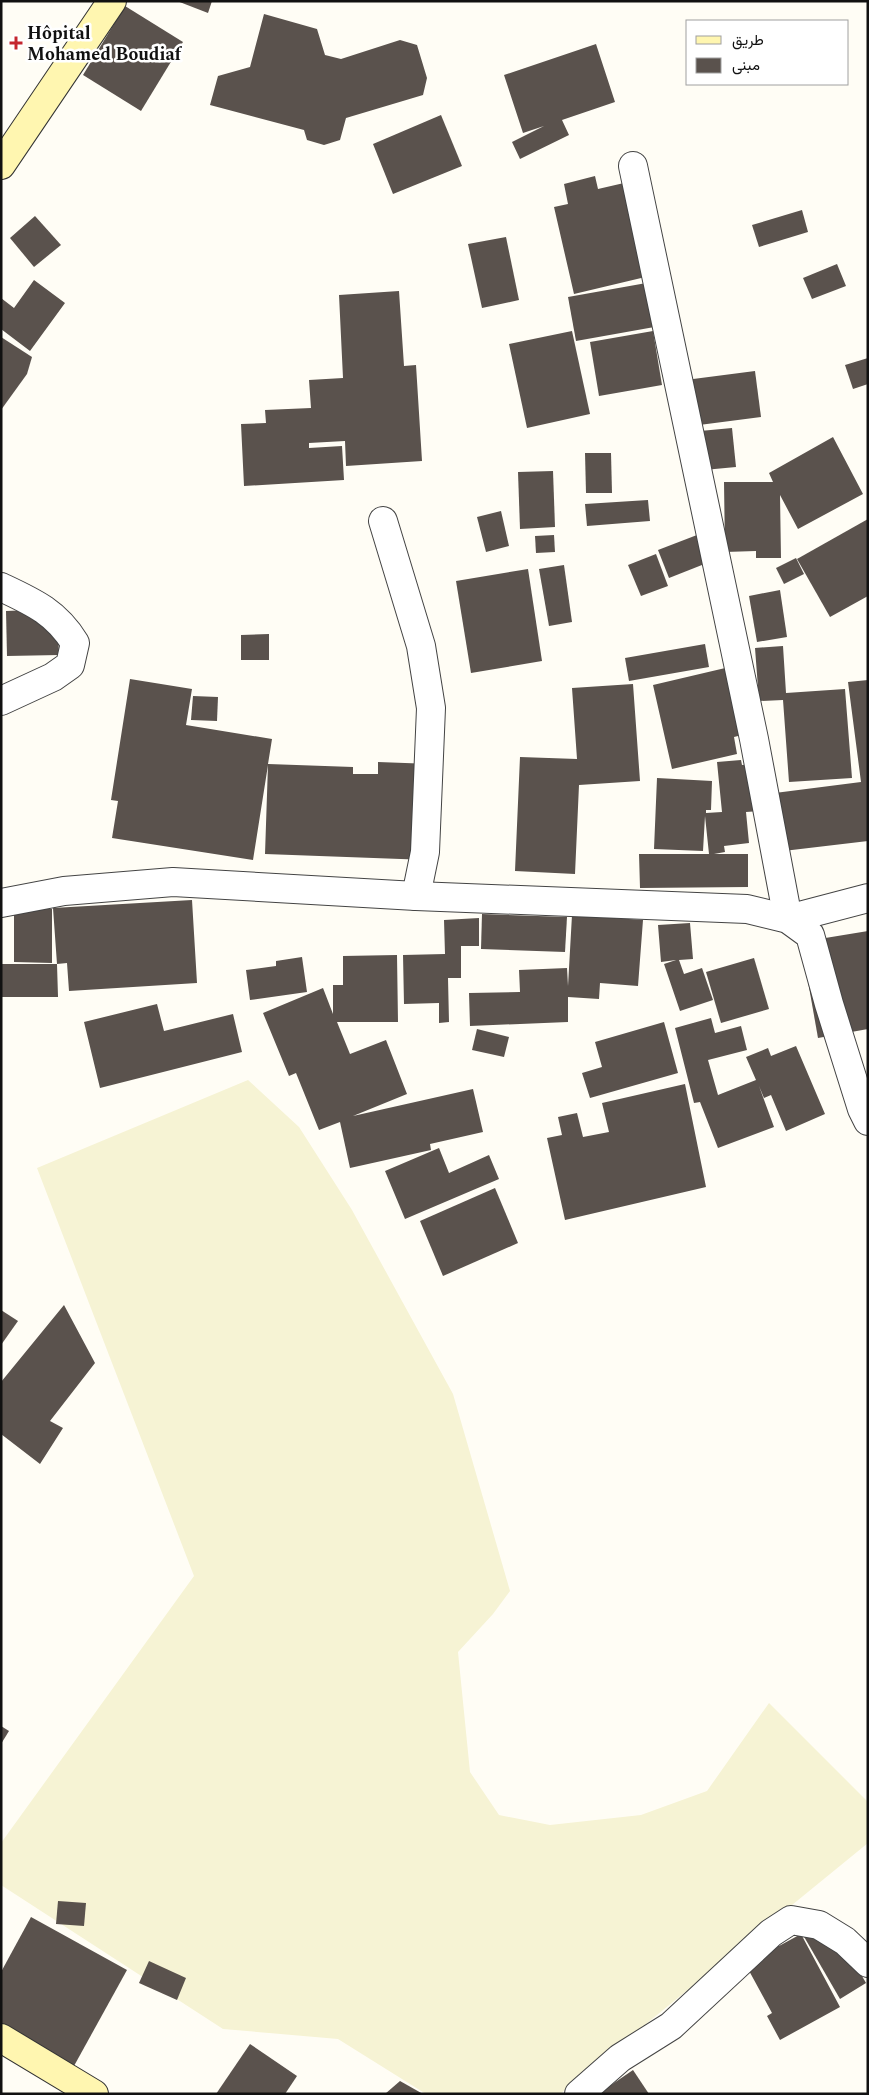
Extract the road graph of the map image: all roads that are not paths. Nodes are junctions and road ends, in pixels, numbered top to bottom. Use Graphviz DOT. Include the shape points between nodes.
graph roads {
  1 [pos="112,1"];
  2 [pos="1,165"];
  3 [pos="633,166"];
  4 [pos="383,521"];
  5 [pos="1,587"];
  6 [pos="1,701"];
  7 [pos="416,896"];
  8 [pos="868,898"];
  9 [pos="1,903"];
  10 [pos="788,919"];
  11 [pos="868,1121"];
  12 [pos="868,1963"];
  13 [pos="1,2038"];
  14 [pos="94,2094"];
  15 [pos="578,2094"];
  1 -- 2 [label="main road"];
  3 -- 10 [label="street" via="754,739"];
  4 -- 7 [label="street" via="421,646 430,708 425,852"];
  5 -- 6 [label="street" via="39,605 65,625 75,643 70,665"];
  7 -- 9 [label="street" via="173,882 64,891"];
  7 -- 10 [label="street" via="747,909"];
  8 -- 10 [label="street"];
  10 -- 11 [label="street" via="810,935"];
  12 -- 15 [label="street" via="845,1941 819,1925 791,1920 771,1933 671,2026 620,2058"];
  13 -- 14 [label="main road"];
}
